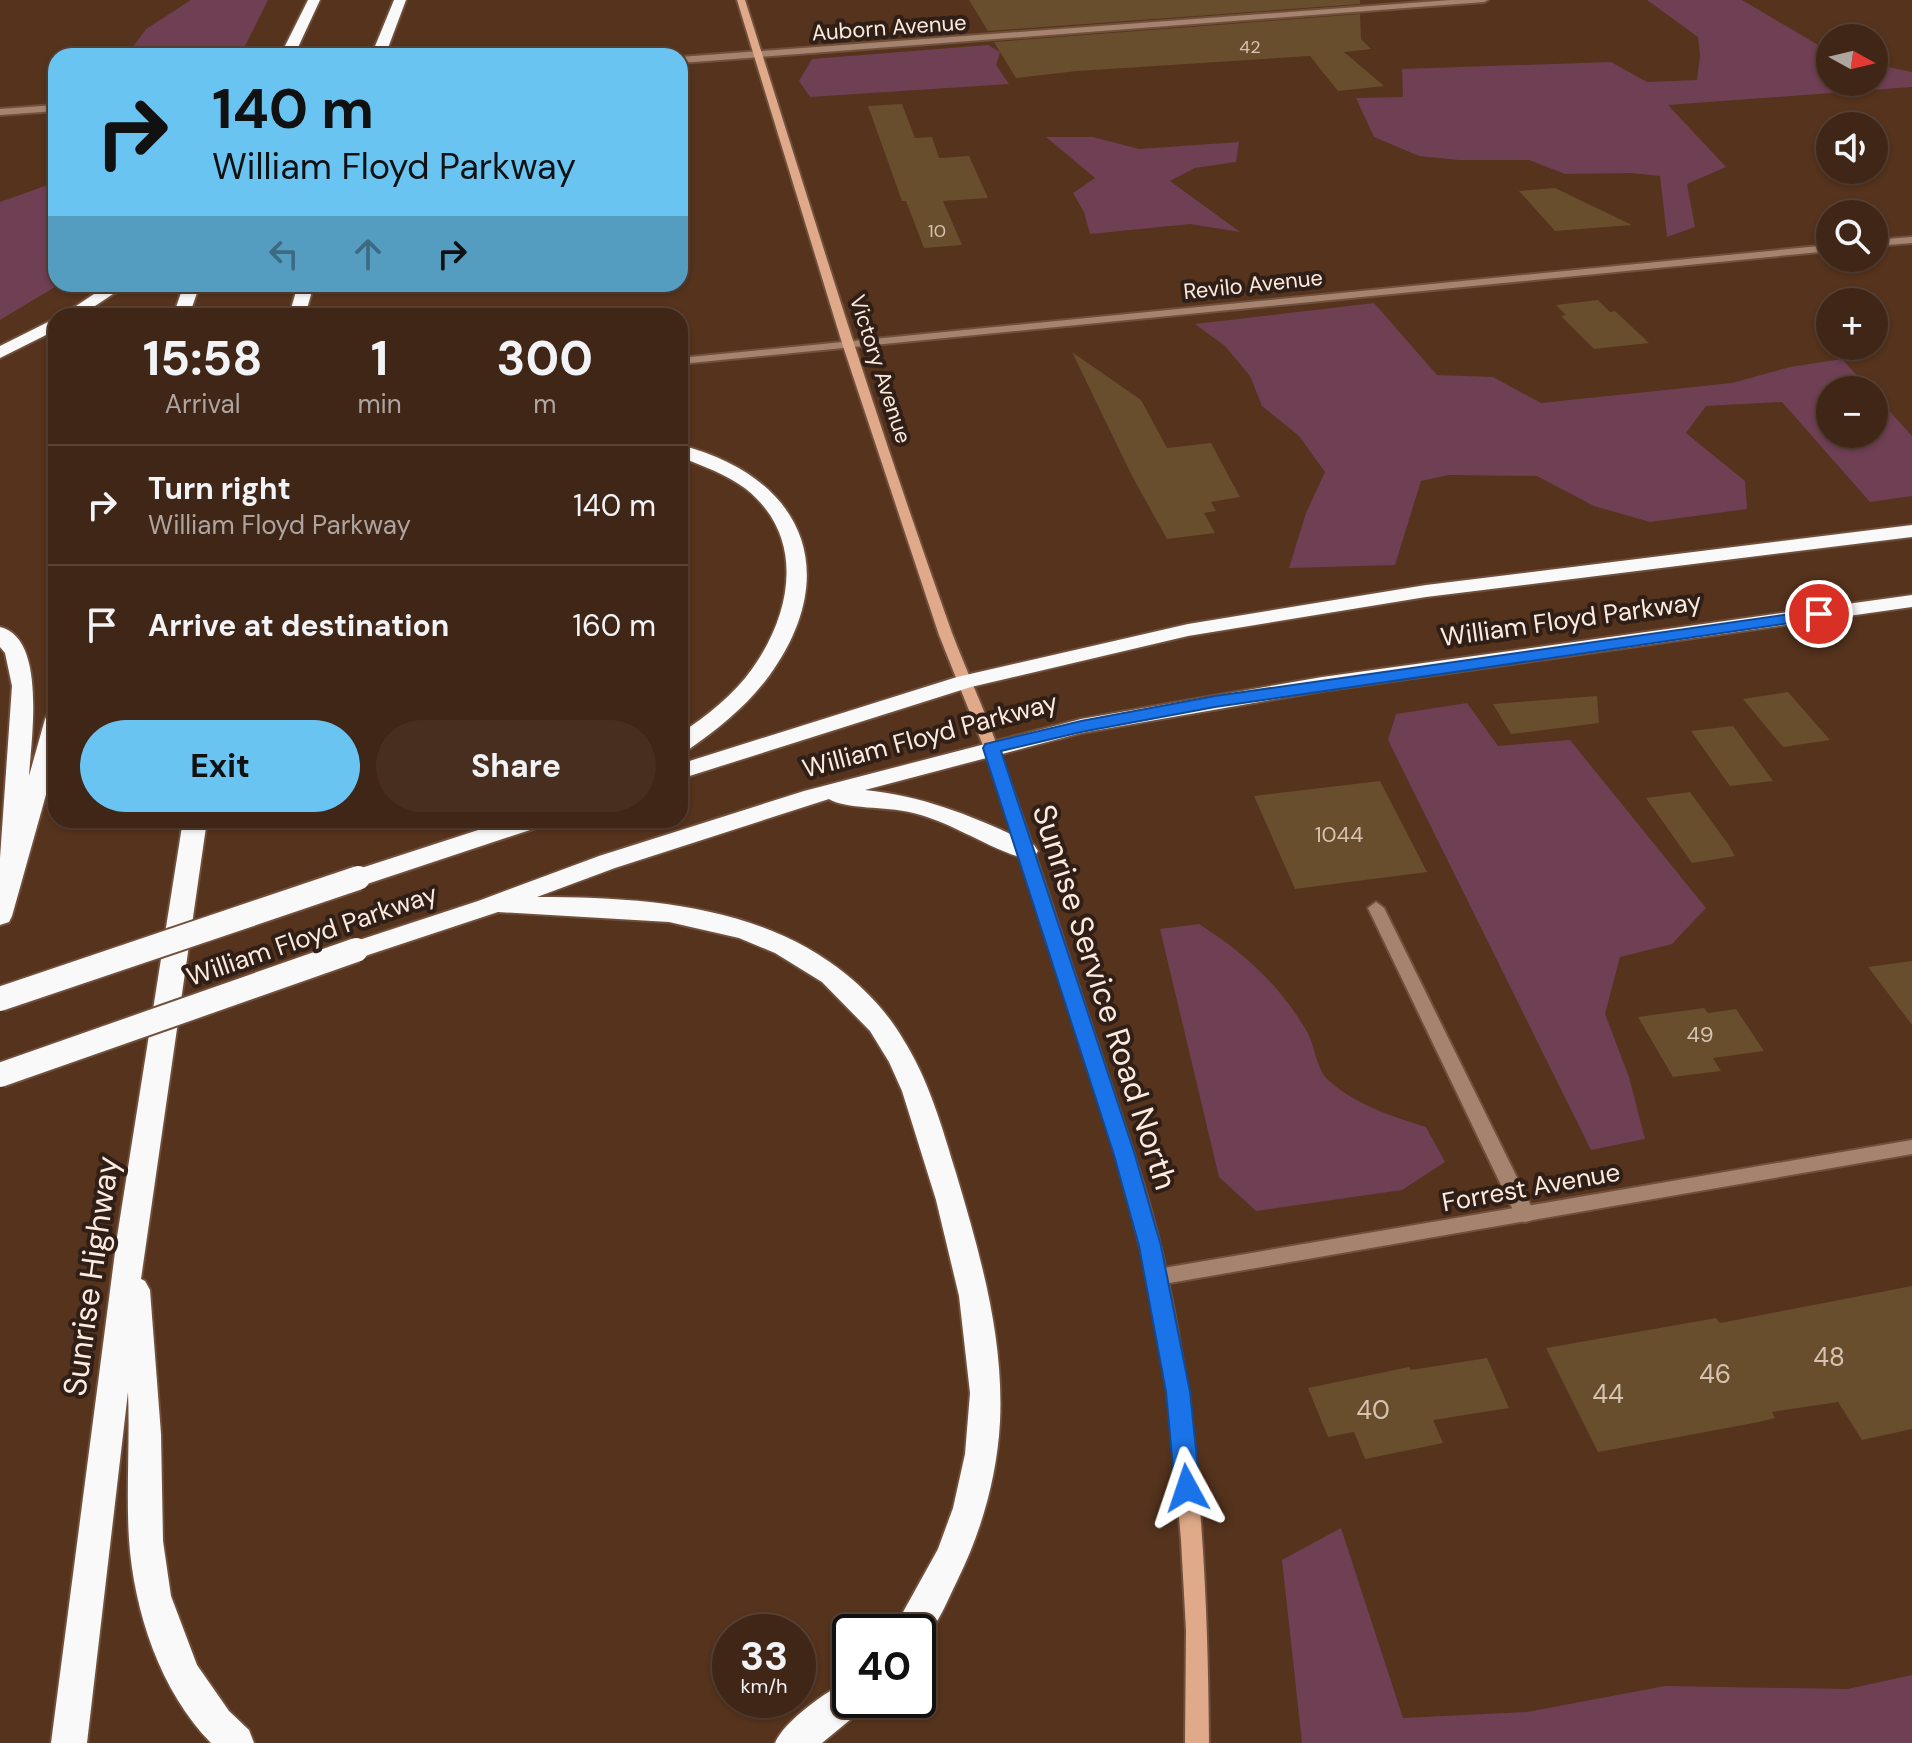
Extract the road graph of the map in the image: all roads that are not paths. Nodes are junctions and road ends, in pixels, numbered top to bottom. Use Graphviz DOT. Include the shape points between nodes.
graph roads {
  1 [pos="314,0"];
  2 [pos="400,0"];
  3 [pos="741,0"];
  4 [pos="1484,0"];
  5 [pos="291,48"];
  6 [pos="381,48"];
  7 [pos="759,55"];
  8 [pos="688,59"];
  9 [pos="48,109"];
  10 [pos="0,112"];
  11 [pos="1912,240"];
  12 [pos="1888,242"];
  13 [pos="1816,249"];
  14 [pos="107,292"];
  15 [pos="82,308"];
  16 [pos="48,327"];
  17 [pos="848,343"];
  18 [pos="0,353"];
  19 [pos="688,360"];
  20 [pos="688,454"];
  21 [pos="1912,531"];
  22 [pos="1912,601"];
  23 [pos="0,633"];
  24 [pos="965,682"];
  25 [pos="688,739"];
  26 [pos="48,746"];
  27 [pos="991,748"];
  28 [pos="688,769"];
  29 [pos="812,796"];
  30 [pos="194,828"];
  31 [pos="510,828"];
  32 [pos="1026,851"];
  33 [pos="11,872"];
  34 [pos="487,907"];
  35 [pos="1376,908"];
  36 [pos="0,916"];
  37 [pos="0,999"];
  38 [pos="0,1075"];
  39 [pos="1912,1147"];
  40 [pos="1525,1214"];
  41 [pos="131,1237"];
  42 [pos="1158,1277"];
  43 [pos="922,1614"];
  44 [pos="832,1712"];
  45 [pos="69,1743"];
  46 [pos="236,1743"];
  47 [pos="793,1743"];
  48 [pos="1197,1743"];
  1 -- 5 [label="highway"];
  2 -- 6 [label="highway"];
  3 -- 7 [label="street, Victory Avenue"];
  4 -- 7 [label="street, Auborn Avenue"];
  7 -- 8 [label="street, Auborn Avenue"];
  7 -- 17 [label="street, Victory Avenue"];
  9 -- 10 [label="street"];
  11 -- 12 [label="street"];
  13 -- 17 [label="street, Revilo Avenue"];
  14 -- 15 [label="highway"];
  16 -- 18 [label="highway"];
  17 -- 19 [label="street, Revilo Avenue"];
  17 -- 24 [label="street, Victory Avenue"];
  20 -- 25 [label="highway" via="730,471 770,500 793,537 800,576 789,624 761,672 717,718"];
  21 -- 24 [label="highway, William Floyd Parkway" via="1293,611"];
  22 -- 27 [label="highway, William Floyd Parkway" via="1322,684 1096,723"];
  23 -- 33 [label="highway" via="15,652 23,686"];
  24 -- 27 [label="street, Victory Avenue"];
  24 -- 28 [label="highway, William Floyd Parkway"];
  26 -- 33 [label="highway"];
  27 -- 29 [label="highway, William Floyd Parkway"];
  27 -- 32 [label="street, Sunrise Service Road North"];
  29 -- 32 [label="highway" via="923,806"];
  29 -- 34 [label="highway, William Floyd Parkway"];
  30 -- 41 [label="highway, Sunrise Highway"];
  31 -- 37 [label="highway, William Floyd Parkway, bridge"];
  32 -- 42 [label="street, Sunrise Service Road North" via="1125,1155"];
  33 -- 36 [label="highway"];
  34 -- 38 [label="highway, William Floyd Parkway, bridge"];
  34 -- 43 [label="highway" via="650,910 737,928 793,952 841,983 894,1046 921,1107 966,1262 980,1340 984,1422 979,1464 955,1554"];
  35 -- 40 [label="street"];
  39 -- 40 [label="street, Forrest Avenue"];
  40 -- 42 [label="street, Forrest Avenue"];
  41 -- 45 [label="highway, Sunrise Highway"];
  41 -- 46 [label="highway" via="151,1578 178,1666 199,1702"];
  42 -- 48 [label="street, Sunrise Service Road North" via="1178,1392 1192,1540"];
  44 -- 47 [label="highway"];
}
